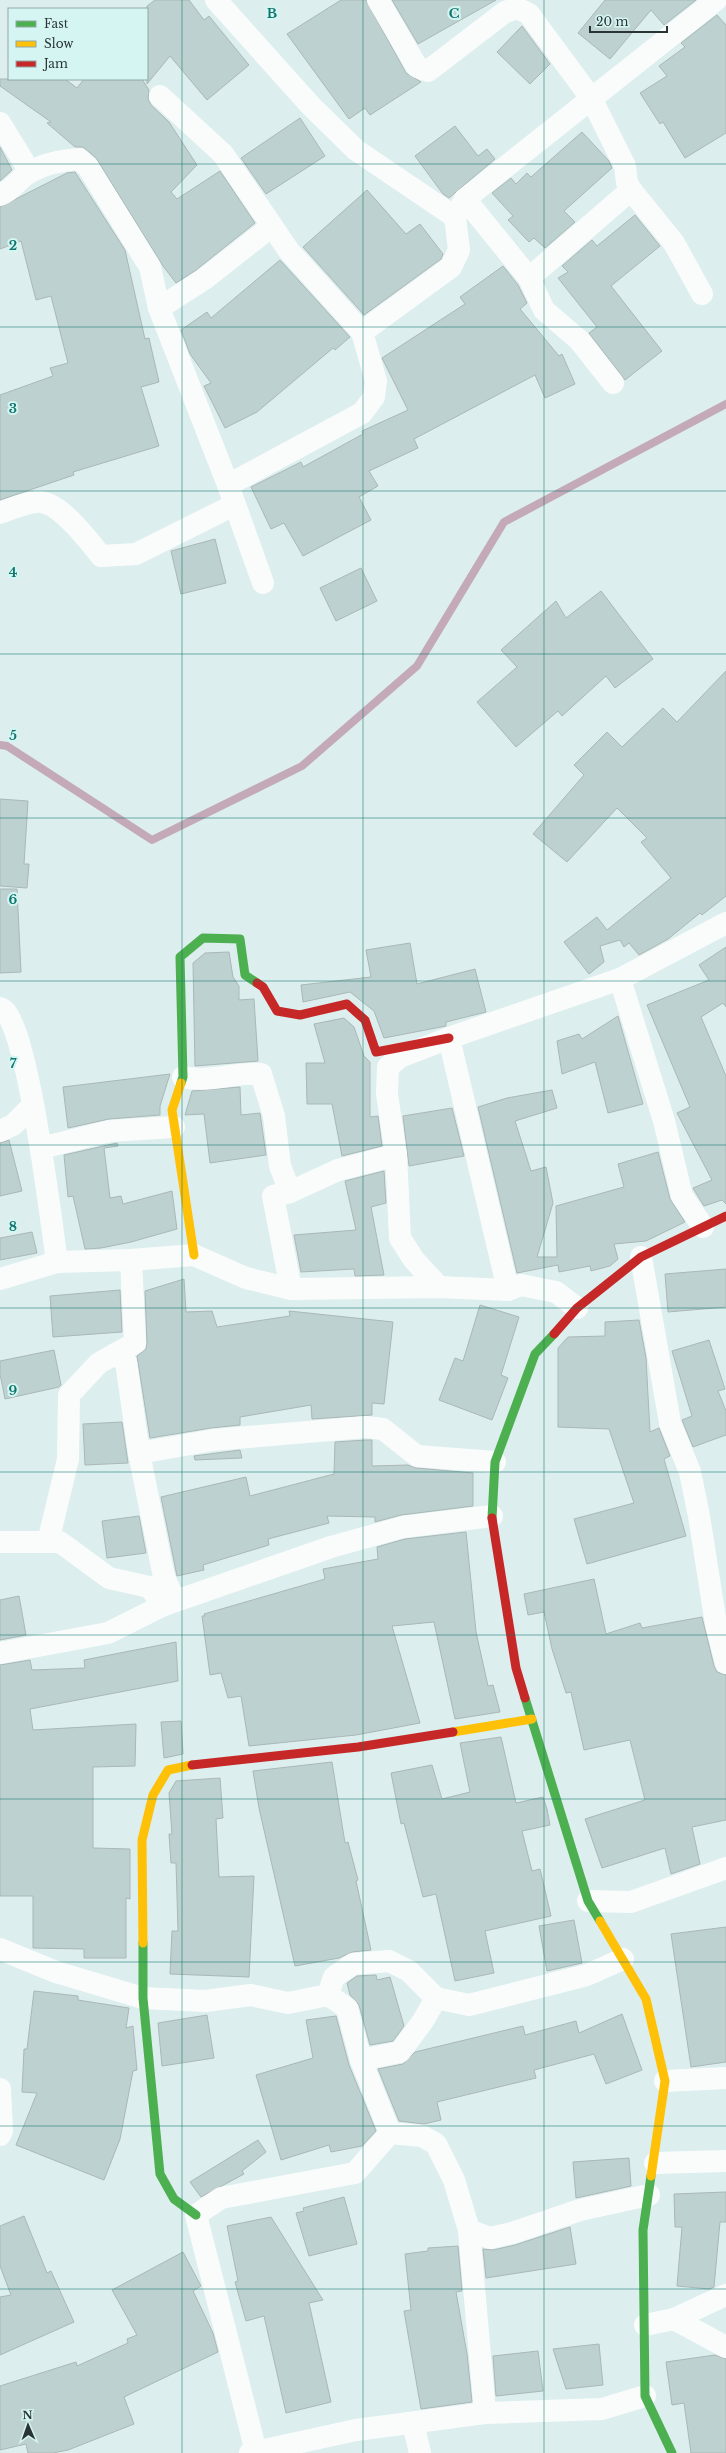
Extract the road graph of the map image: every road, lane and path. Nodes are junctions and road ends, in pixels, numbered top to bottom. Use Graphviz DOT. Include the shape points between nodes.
graph roads {
  1 [pos="216,0"];
  2 [pos="378,0"];
  3 [pos="716,0"];
  4 [pos="160,96"];
  5 [pos="591,98"];
  6 [pos="0,123"];
  7 [pos="30,172"];
  8 [pos="631,190"];
  9 [pos="0,195"];
  10 [pos="460,208"];
  11 [pos="272,226"];
  12 [pos="529,278"];
  13 [pos="702,294"];
  14 [pos="159,308"];
  15 [pos="362,332"];
  16 [pos="613,383"];
  17 [pos="231,495"];
  18 [pos="0,513"];
  19 [pos="263,583"];
  20 [pos="726,923"];
  21 [pos="620,979"];
  22 [pos="0,1008"];
  23 [pos="449,1038"];
  24 [pos="183,1077"];
  25 [pos="33,1105"];
  26 [pos="174,1128"];
  27 [pos="0,1131"];
  28 [pos="41,1148"];
  29 [pos="396,1155"];
  30 [pos="290,1192"];
  31 [pos="726,1216"];
  32 [pos="703,1227"];
  33 [pos="194,1254"];
  34 [pos="641,1257"];
  35 [pos="131,1260"];
  36 [pos="57,1262"];
  37 [pos="0,1279"];
  38 [pos="439,1287"];
  39 [pos="291,1289"];
  40 [pos="508,1290"];
  41 [pos="577,1308"];
  42 [pos="115,1354"];
  43 [pos="139,1454"];
  44 [pos="495,1462"];
  45 [pos="492,1516"];
  46 [pos="0,1542"];
  47 [pos="48,1542"];
  48 [pos="170,1603"];
  49 [pos="0,1653"];
  50 [pos="726,1663"];
  51 [pos="532,1719"];
  52 [pos="726,1868"];
  53 [pos="588,1901"];
  54 [pos="0,1949"];
  55 [pos="623,1959"];
  56 [pos="328,1995"];
  57 [pos="143,1998"];
  58 [pos="436,1998"];
  59 [pos="361,2060"];
  60 [pos="726,2078"];
  61 [pos="665,2081"];
  62 [pos="0,2089"];
  63 [pos="390,2133"];
  64 [pos="0,2135"];
  65 [pos="726,2161"];
  66 [pos="655,2163"];
  67 [pos="649,2195"];
  68 [pos="196,2215"];
  69 [pos="469,2230"];
  70 [pos="726,2295"];
  71 [pos="674,2319"];
  72 [pos="645,2325"];
  73 [pos="726,2347"];
  74 [pos="645,2396"];
  75 [pos="485,2413"];
  76 [pos="413,2423"];
  77 [pos="253,2452"];
  78 [pos="420,2453"];
  79 [pos="672,2453"];
  1 -- 10 [label="street" via="311,106 356,150"];
  2 -- 5 [label="street" via="417,67 428,71 505,12 517,8 529,14"];
  3 -- 5 [label="street"];
  4 -- 11 [label="street" via="224,154"];
  5 -- 8 [label="street" via="624,166"];
  5 -- 10 [label="street"];
  6 -- 7 [label="street"];
  7 -- 9 [label="street"];
  7 -- 14 [label="street" via="65,160 79,159 88,167 150,267"];
  8 -- 12 [label="street"];
  8 -- 13 [label="street" via="674,243"];
  10 -- 12 [label="street"];
  10 -- 15 [label="street" via="459,250 451,267"];
  11 -- 14 [label="street" via="203,280"];
  11 -- 15 [label="street" via="289,251"];
  12 -- 16 [label="street" via="544,310 579,340"];
  14 -- 17 [label="street"];
  15 -- 17 [label="street" via="376,381 374,397 362,413"];
  17 -- 18 [label="street" via="136,554 100,556 84,535 58,509 37,502"];
  17 -- 19 [label="street"];
  20 -- 21 [label="street"];
  21 -- 23 [label="street"];
  21 -- 32 [label="street" via="664,1121 682,1196"];
  22 -- 25 [label="street" via="9,1014 22,1047"];
  23 -- 24 [label="street" via="376,1052 365,1020 347,1004 300,1014 277,1011 263,987 245,975 240,939 204,938 180,957"];
  23 -- 29 [label="street" via="400,1057 388,1067 387,1094"];
  23 -- 40 [label="street"];
  24 -- 26 [label="street" via="172,1110"];
  24 -- 30 [label="street" via="192,1079 247,1073 261,1074 274,1116 280,1166"];
  25 -- 27 [label="street" via="13,1125"];
  25 -- 28 [label="street"];
  26 -- 28 [label="street" via="110,1131"];
  26 -- 33 [label="street"];
  28 -- 36 [label="street"];
  29 -- 30 [label="street" via="338,1170"];
  29 -- 38 [label="street" via="400,1238 414,1260"];
  30 -- 39 [label="street" via="273,1196"];
  31 -- 32 [label="street"];
  32 -- 34 [label="street"];
  33 -- 35 [label="street"];
  33 -- 39 [label="street" via="246,1278"];
  34 -- 41 [label="street"];
  34 -- 50 [label="street" via="670,1423 690,1472 716,1624"];
  35 -- 36 [label="street"];
  35 -- 42 [label="street" via="135,1343"];
  36 -- 37 [label="street"];
  38 -- 39 [label="street"];
  38 -- 40 [label="street"];
  40 -- 41 [label="street" via="521,1285 556,1292"];
  41 -- 44 [label="street" via="536,1354"];
  42 -- 43 [label="street" via="126,1362"];
  42 -- 47 [label="street" via="99,1362 69,1395 68,1458"];
  43 -- 44 [label="street" via="213,1440 366,1427 383,1429 417,1456"];
  43 -- 48 [label="street"];
  44 -- 45 [label="street"];
  45 -- 48 [label="street" via="403,1527 331,1547"];
  45 -- 51 [label="street" via="516,1668"];
  46 -- 47 [label="street"];
  47 -- 48 [label="street" via="60,1542 109,1578 149,1587"];
  48 -- 49 [label="street" via="108,1633"];
  51 -- 53 [label="street"];
  51 -- 57 [label="street" via="358,1747 200,1764 168,1770 153,1795 142,1840"];
  52 -- 53 [label="street" via="630,1902"];
  53 -- 55 [label="street"];
  54 -- 57 [label="street" via="56,1972"];
  55 -- 58 [label="street" via="587,1975 469,2005"];
  55 -- 61 [label="street" via="646,1999"];
  56 -- 57 [label="street" via="288,2003 251,1995 205,2001"];
  56 -- 58 [label="street" via="334,1977 353,1964 388,1961 409,1971"];
  56 -- 59 [label="street" via="347,2008"];
  57 -- 68 [label="street" via="160,2174 174,2199"];
  58 -- 59 [label="street" via="400,2052"];
  59 -- 63 [label="street"];
  60 -- 61 [label="street"];
  61 -- 66 [label="street"];
  62 -- 64 [label="street"];
  63 -- 68 [label="street" via="355,2173 221,2198"];
  63 -- 69 [label="street" via="422,2136 436,2144 454,2180"];
  65 -- 66 [label="street"];
  66 -- 67 [label="street"];
  67 -- 69 [label="street" via="580,2210 490,2238"];
  67 -- 72 [label="street" via="643,2230"];
  68 -- 77 [label="street"];
  69 -- 75 [label="street"];
  70 -- 71 [label="street"];
  71 -- 72 [label="street"];
  71 -- 73 [label="street"];
  72 -- 74 [label="street"];
  74 -- 75 [label="street" via="602,2410"];
  74 -- 79 [label="street"];
  75 -- 76 [label="street"];
  76 -- 77 [label="street" via="356,2430"];
  76 -- 78 [label="street"];
}
